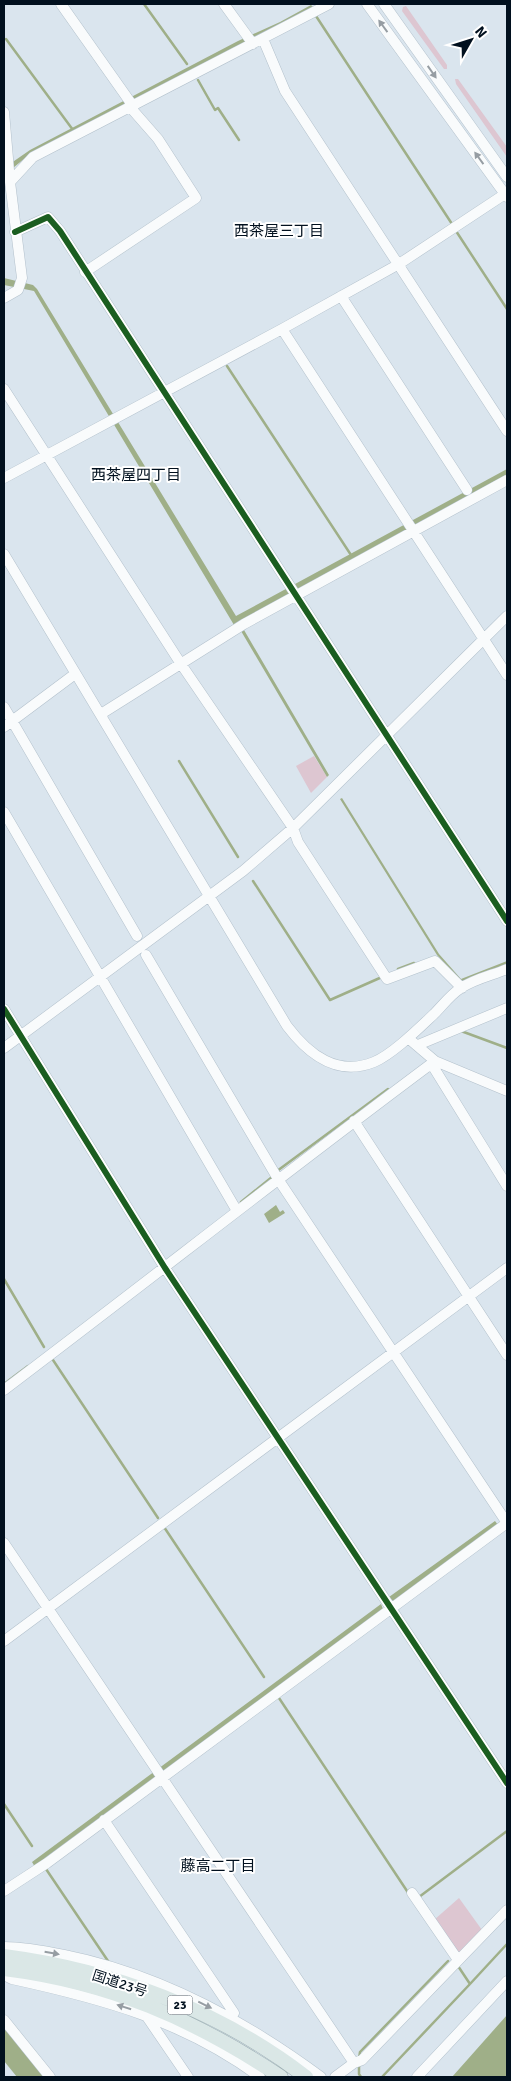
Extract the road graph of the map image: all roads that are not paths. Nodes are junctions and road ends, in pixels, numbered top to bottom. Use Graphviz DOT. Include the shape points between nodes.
graph roads {
  1 [pos="61,4"];
  2 [pos="224,4"];
  3 [pos="329,4"];
  4 [pos="367,4"];
  5 [pos="384,4"];
  6 [pos="263,39"];
  7 [pos="250,40"];
  8 [pos="131,104"];
  9 [pos="4,112"];
  10 [pos="9,174"];
  11 [pos="507,176"];
  12 [pos="506,196"];
  13 [pos="16,232"];
  14 [pos="398,264"];
  15 [pos="85,272"];
  16 [pos="341,296"];
  17 [pos="4,298"];
  18 [pos="282,329"];
  19 [pos="4,389"];
  20 [pos="163,391"];
  21 [pos="507,431"];
  22 [pos="47,455"];
  23 [pos="4,478"];
  24 [pos="507,480"];
  25 [pos="467,490"];
  26 [pos="410,527"];
  27 [pos="4,554"];
  28 [pos="293,591"];
  29 [pos="507,616"];
  30 [pos="484,639"];
  31 [pos="181,664"];
  32 [pos="75,674"];
  33 [pos="507,675"];
  34 [pos="4,707"];
  35 [pos="101,714"];
  36 [pos="8,724"];
  37 [pos="387,734"];
  38 [pos="4,812"];
  39 [pos="293,828"];
  40 [pos="208,896"];
  41 [pos="507,920"];
  42 [pos="137,936"];
  43 [pos="146,955"];
  44 [pos="507,969"];
  45 [pos="101,977"];
  46 [pos="462,988"];
  47 [pos="507,1008"];
  48 [pos="4,1009"];
  49 [pos="20,1036"];
  50 [pos="408,1038"];
  51 [pos="418,1046"];
  52 [pos="4,1048"];
  53 [pos="435,1061"];
  54 [pos="507,1091"];
  55 [pos="354,1121"];
  56 [pos="278,1179"];
  57 [pos="506,1183"];
  58 [pos="238,1211"];
  59 [pos="165,1268"];
  60 [pos="507,1268"];
  61 [pos="469,1296"];
  62 [pos="393,1352"];
  63 [pos="507,1355"];
  64 [pos="4,1390"];
  65 [pos="277,1438"];
  66 [pos="507,1523"];
  67 [pos="4,1543"];
  68 [pos="48,1608"];
  69 [pos="390,1608"];
  70 [pos="4,1642"];
  71 [pos="160,1773"];
  72 [pos="507,1783"];
  73 [pos="104,1820"];
  74 [pos="4,1891"];
  75 [pos="412,1893"];
  76 [pos="507,1910"];
  77 [pos="4,1947"];
  78 [pos="4,1956"];
  79 [pos="458,1960"];
  80 [pos="41,1967"];
  81 [pos="4,1969"];
  82 [pos="4,1976"];
  83 [pos="507,1980"];
  84 [pos="145,2014"];
  85 [pos="231,2018"];
  86 [pos="4,2020"];
  87 [pos="358,2062"];
  88 [pos="50,2077"];
  89 [pos="188,2077"];
  90 [pos="260,2077"];
  91 [pos="281,2077"];
  92 [pos="306,2077"];
  93 [pos="321,2077"];
  94 [pos="335,2077"];
  95 [pos="417,2077"];
  1 -- 8 [label="street"];
  2 -- 7 [label="street"];
  3 -- 6 [label="street"];
  12 -- 4 [label="street, one-way"];
  5 -- 11 [label="street, one-way"];
  6 -- 7 [label="street"];
  6 -- 14 [label="street" via="285,91"];
  7 -- 8 [label="street"];
  8 -- 10 [label="street" via="32,157"];
  8 -- 15 [label="street" via="196,198"];
  9 -- 10 [label="street"];
  10 -- 13 [label="street"];
  12 -- 14 [label="street"];
  13 -- 15 [label="street" via="48,217"];
  13 -- 17 [label="street" via="22,278 18,290"];
  14 -- 16 [label="street"];
  14 -- 21 [label="street"];
  15 -- 20 [label="street"];
  16 -- 18 [label="street"];
  16 -- 25 [label="street"];
  18 -- 20 [label="street"];
  18 -- 26 [label="street"];
  19 -- 22 [label="street"];
  20 -- 22 [label="street"];
  20 -- 28 [label="street"];
  22 -- 23 [label="street"];
  22 -- 31 [label="street"];
  24 -- 26 [label="street"];
  26 -- 28 [label="street"];
  26 -- 30 [label="street"];
  27 -- 32 [label="street"];
  28 -- 31 [label="street"];
  28 -- 37 [label="street"];
  29 -- 30 [label="street"];
  30 -- 33 [label="street"];
  30 -- 37 [label="street"];
  31 -- 35 [label="street"];
  31 -- 39 [label="street"];
  32 -- 35 [label="street"];
  32 -- 36 [label="street"];
  34 -- 36 [label="street"];
  35 -- 40 [label="street"];
  36 -- 42 [label="street"];
  37 -- 39 [label="street"];
  37 -- 41 [label="street"];
  38 -- 45 [label="street"];
  39 -- 40 [label="street"];
  39 -- 46 [label="street" via="298,842 387,979 435,961"];
  40 -- 45 [label="street"];
  40 -- 50 [label="street" via="287,1026 310,1052 324,1061 349,1067 376,1061"];
  43 -- 56 [label="street"];
  44 -- 46 [label="street"];
  45 -- 49 [label="street"];
  45 -- 58 [label="street"];
  46 -- 50 [label="street"];
  47 -- 51 [label="street"];
  48 -- 49 [label="street"];
  49 -- 52 [label="street"];
  49 -- 59 [label="street"];
  50 -- 51 [label="street"];
  51 -- 53 [label="street"];
  53 -- 54 [label="street"];
  53 -- 55 [label="street"];
  53 -- 57 [label="street" via="434,1068"];
  55 -- 56 [label="street"];
  55 -- 61 [label="street"];
  56 -- 58 [label="street"];
  56 -- 62 [label="street"];
  58 -- 59 [label="street"];
  59 -- 64 [label="street"];
  59 -- 65 [label="street"];
  60 -- 61 [label="street"];
  61 -- 62 [label="street"];
  61 -- 63 [label="street"];
  62 -- 65 [label="street"];
  62 -- 66 [label="street"];
  65 -- 68 [label="street"];
  65 -- 69 [label="street"];
  66 -- 69 [label="street"];
  67 -- 68 [label="street"];
  68 -- 70 [label="street"];
  68 -- 71 [label="street"];
  69 -- 71 [label="street"];
  69 -- 72 [label="street"];
  71 -- 73 [label="street"];
  71 -- 87 [label="street"];
  73 -- 74 [label="street"];
  73 -- 85 [label="street" via="234,2013"];
  75 -- 79 [label="street"];
  76 -- 79 [label="street"];
  77 -- 85 [label="street, one-way" via="47,1952 118,1968 165,1985"];
  78 -- 80 [label="highway, 国道23号 / 23"];
  79 -- 87 [label="street"];
  80 -- 81 [label="highway, 国道23号 / 23"];
  80 -- 91 [label="highway, 国道23号 / 23" via="163,2010 217,2037"];
  80 -- 92 [label="highway, 国道23号 / 23" via="89,1972 182,2005 248,2038"];
  84 -- 82 [label="street, one-way"];
  83 -- 95 [label="street"];
  84 -- 89 [label="street"];
  84 -- 90 [label="street" via="216,2048"];
  85 -- 93 [label="street"];
  86 -- 88 [label="street"];
  87 -- 94 [label="street"];
}
